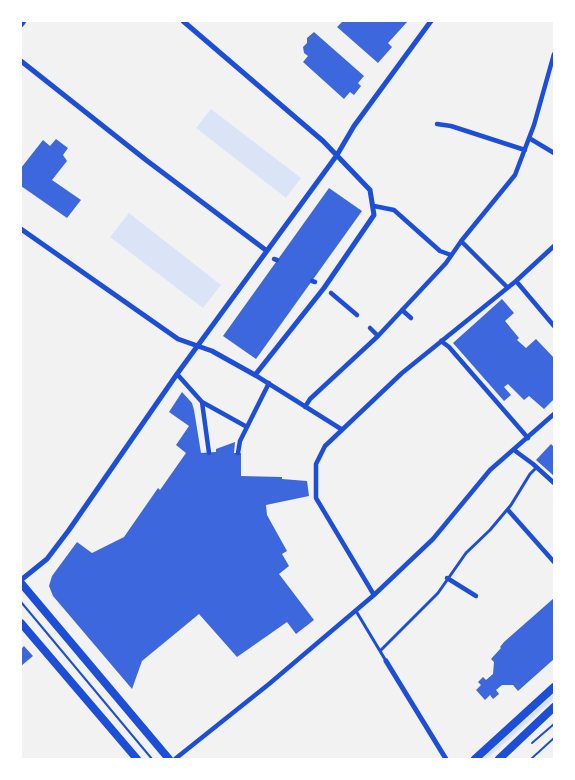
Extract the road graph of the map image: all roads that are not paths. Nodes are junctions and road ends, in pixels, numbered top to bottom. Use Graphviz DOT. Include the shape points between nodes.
graph roads {
  1 [pos="24,21"];
  2 [pos="183,21"];
  3 [pos="431,21"];
  4 [pos="21,25"];
  5 [pos="554,54"];
  6 [pos="21,61"];
  7 [pos="437,124"];
  8 [pos="529,138"];
  9 [pos="525,150"];
  10 [pos="554,153"];
  11 [pos="338,155"];
  12 [pos="374,206"];
  13 [pos="21,229"];
  14 [pos="461,241"];
  15 [pos="554,246"];
  16 [pos="267,251"];
  17 [pos="451,255"];
  18 [pos="516,281"];
  19 [pos="507,287"];
  20 [pos="331,293"];
  21 [pos="402,310"];
  22 [pos="357,315"];
  23 [pos="411,318"];
  24 [pos="554,326"];
  25 [pos="370,328"];
  26 [pos="378,336"];
  27 [pos="430,339"];
  28 [pos="439,343"];
  29 [pos="198,346"];
  30 [pos="177,374"];
  31 [pos="255,375"];
  32 [pos="269,383"];
  33 [pos="202,402"];
  34 [pos="305,407"];
  35 [pos="554,414"];
  36 [pos="247,426"];
  37 [pos="341,429"];
  38 [pos="528,438"];
  39 [pos="514,450"];
  40 [pos="209,453"];
  41 [pos="238,453"];
  42 [pos="537,467"];
  43 [pos="554,483"];
  44 [pos="507,510"];
  45 [pos="554,562"];
  46 [pos="447,578"];
  47 [pos="21,582"];
  48 [pos="374,595"];
  49 [pos="476,596"];
  50 [pos="356,610"];
  51 [pos="21,623"];
  52 [pos="380,651"];
  53 [pos="386,661"];
  54 [pos="554,687"];
  55 [pos="554,707"];
  56 [pos="137,759"];
  57 [pos="169,759"];
  58 [pos="175,759"];
  59 [pos="447,759"];
  60 [pos="475,759"];
  61 [pos="499,759"];
  1 -- 4 [label="street"];
  2 -- 11 [label="street"];
  3 -- 11 [label="street" via="354,126"];
  5 -- 8 [label="street"];
  6 -- 16 [label="street"];
  7 -- 9 [label="street"];
  8 -- 9 [label="street"];
  8 -- 10 [label="street"];
  9 -- 14 [label="street" via="515,175"];
  11 -- 12 [label="street" via="370,190"];
  11 -- 16 [label="street"];
  12 -- 17 [label="street" via="394,210 440,251"];
  12 -- 31 [label="street" via="374,215 324,288"];
  13 -- 29 [label="street" via="178,339"];
  14 -- 17 [label="street"];
  14 -- 19 [label="street"];
  15 -- 18 [label="street"];
  16 -- 29 [label="street"];
  17 -- 21 [label="street"];
  18 -- 19 [label="street"];
  18 -- 24 [label="street"];
  19 -- 28 [label="street"];
  20 -- 22 [label="street"];
  21 -- 23 [label="street"];
  21 -- 26 [label="street"];
  25 -- 26 [label="street"];
  26 -- 34 [label="street"];
  27 -- 28 [label="street"];
  28 -- 37 [label="street"];
  28 -- 38 [label="street" via="449,347"];
  29 -- 30 [label="street"];
  29 -- 31 [label="street"];
  30 -- 33 [label="street"];
  30 -- 47 [label="street" via="47,559"];
  31 -- 32 [label="street"];
  32 -- 34 [label="street"];
  32 -- 36 [label="street"];
  33 -- 36 [label="street"];
  33 -- 40 [label="street"];
  34 -- 37 [label="street"];
  35 -- 38 [label="street"];
  36 -- 41 [label="street"];
  37 -- 48 [label="street" via="325,446 316,464 316,498"];
  38 -- 39 [label="street"];
  39 -- 42 [label="street"];
  39 -- 48 [label="street" via="490,470 433,539"];
  42 -- 43 [label="street"];
  42 -- 44 [label="lane"];
  44 -- 45 [label="street"];
  44 -- 46 [label="lane"];
  46 -- 49 [label="street"];
  46 -- 52 [label="lane" via="438,593"];
  47 -- 57 [label="main road"];
  48 -- 50 [label="street"];
  50 -- 52 [label="lane"];
  50 -- 58 [label="street"];
  51 -- 56 [label="main road"];
  52 -- 53 [label="lane"];
  53 -- 59 [label="street"];
  54 -- 60 [label="main road"];
  55 -- 61 [label="main road"];
}
